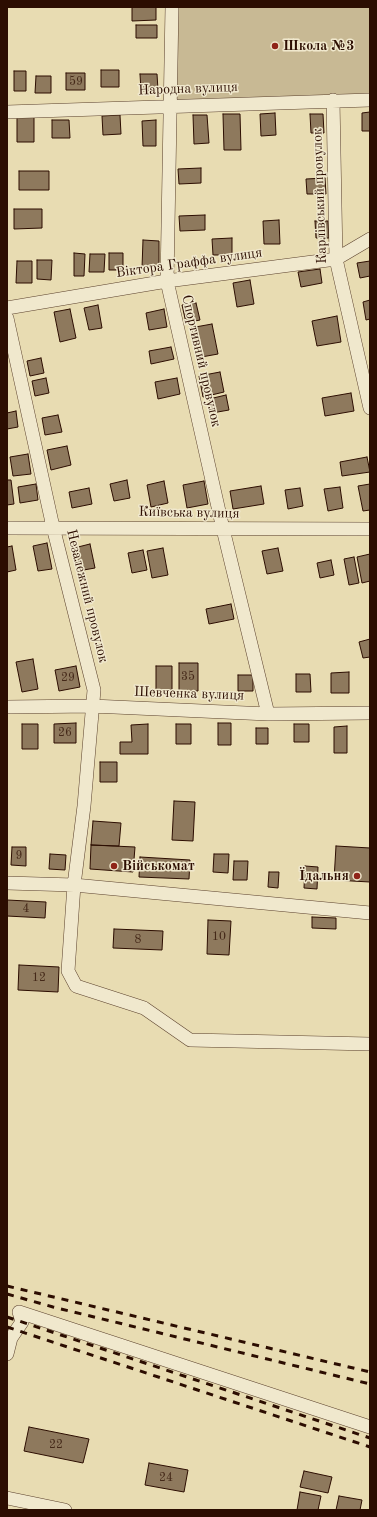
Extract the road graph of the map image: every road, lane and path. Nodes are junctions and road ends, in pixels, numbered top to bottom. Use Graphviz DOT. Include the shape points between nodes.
graph roads {
  1 [pos="172,7"];
  2 [pos="333,100"];
  3 [pos="370,100"];
  4 [pos="170,106"];
  5 [pos="7,112"];
  6 [pos="370,239"];
  7 [pos="336,259"];
  8 [pos="167,282"];
  9 [pos="7,308"];
  10 [pos="7,318"];
  11 [pos="370,408"];
  12 [pos="53,527"];
  13 [pos="7,528"];
  14 [pos="223,529"];
  15 [pos="370,529"];
  16 [pos="92,706"];
  17 [pos="7,707"];
  18 [pos="370,713"];
  19 [pos="268,714"];
  20 [pos="7,883"];
  21 [pos="74,885"];
  22 [pos="370,913"];
  23 [pos="370,1044"];
  24 [pos="7,1354"];
  25 [pos="370,1427"];
  26 [pos="7,1498"];
  27 [pos="65,1510"];
  1 -- 4 [label="street, Спортивний провулок"];
  2 -- 3 [label="street, Народна вулиця"];
  2 -- 4 [label="street, Народна вулиця"];
  2 -- 7 [label="street, Карлівський провулок"];
  4 -- 5 [label="street, Народна вулиця"];
  4 -- 8 [label="street, Спортивний провулок"];
  6 -- 7 [label="street, Віктора Граффа вулиця"];
  7 -- 8 [label="street, Віктора Граффа вулиця"];
  7 -- 11 [label="street, Карлівський провулок"];
  8 -- 9 [label="street, Віктора Граффа вулиця"];
  8 -- 14 [label="street, Спортивний провулок"];
  10 -- 12 [label="street, Незалежний провулок"];
  12 -- 13 [label="street, Київська вулиця"];
  12 -- 14 [label="street, Київська вулиця"];
  12 -- 16 [label="street, Незалежний провулок" via="94,690"];
  14 -- 15 [label="street, Київська вулиця"];
  14 -- 19 [label="street, Спортивний провулок"];
  16 -- 17 [label="street, Шевченка вулиця"];
  16 -- 19 [label="street, Шевченка вулиця"];
  16 -- 21 [label="street, Незалежний провулок" via="84,806"];
  18 -- 19 [label="street, Шевченка вулиця"];
  20 -- 21 [label="street"];
  21 -- 22 [label="street"];
  21 -- 23 [label="street, Незалежний провулок" via="68,971 76,986 144,1008 190,1040"];
  24 -- 25 [label="street" via="11,1338 22,1322 19,1312"];
  26 -- 27 [label="street"];
}
